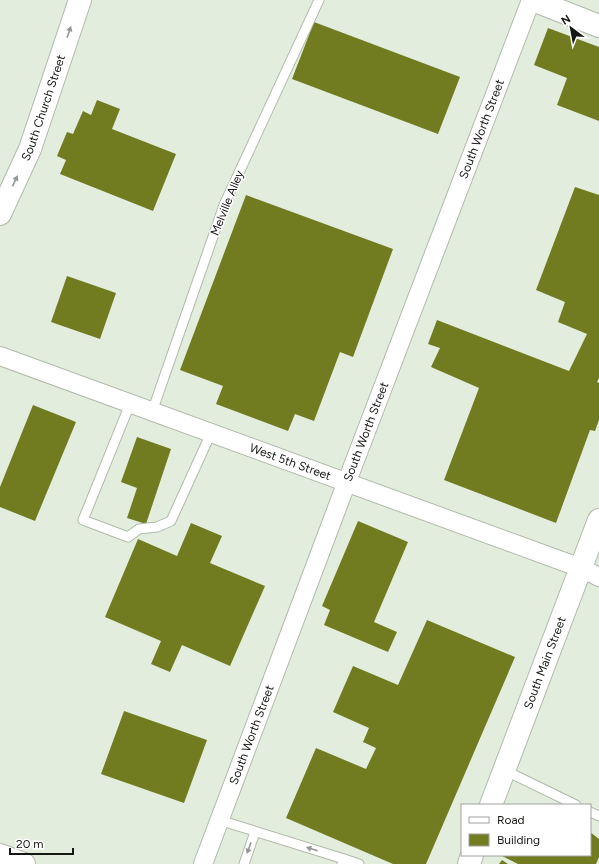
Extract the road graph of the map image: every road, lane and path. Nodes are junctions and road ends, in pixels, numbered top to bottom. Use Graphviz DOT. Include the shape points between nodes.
graph roads {
  1 [pos="80,0"];
  2 [pos="319,0"];
  3 [pos="532,0"];
  4 [pos="599,26"];
  5 [pos="0,214"];
  6 [pos="0,356"];
  7 [pos="130,404"];
  8 [pos="152,412"];
  9 [pos="211,433"];
  10 [pos="346,484"];
  11 [pos="599,520"];
  12 [pos="590,573"];
  13 [pos="504,770"];
  14 [pos="491,804"];
  15 [pos="574,804"];
  16 [pos="219,820"];
  17 [pos="255,832"];
  18 [pos="0,855"];
  19 [pos="343,861"];
  20 [pos="24,864"];
  21 [pos="203,864"];
  22 [pos="244,864"];
  23 [pos="359,864"];
  5 -- 1 [label="street, South Church Street, one-way" via="30,149"];
  2 -- 8 [label="lane, Melville Alley" via="224,205"];
  3 -- 4 [label="street"];
  3 -- 10 [label="street, South Worth Street"];
  6 -- 7 [label="street, West 5th Street"];
  7 -- 8 [label="street, West 5th Street"];
  7 -- 9 [label="lane" via="83,520 128,537 140,530 171,521"];
  8 -- 9 [label="street, West 5th Street"];
  9 -- 10 [label="street, West 5th Street"];
  10 -- 12 [label="street, West 5th Street"];
  10 -- 16 [label="street, South Worth Street"];
  11 -- 12 [label="street, South Main Street"];
  12 -- 13 [label="street, South Main Street"];
  13 -- 14 [label="street, South Main Street"];
  13 -- 15 [label="lane"];
  16 -- 17 [label="lane"];
  16 -- 21 [label="street, South Worth Street"];
  19 -- 17 [label="lane, one-way"];
  17 -- 22 [label="lane, one-way"];
  18 -- 20 [label="street"];
  19 -- 23 [label="lane"];
}
